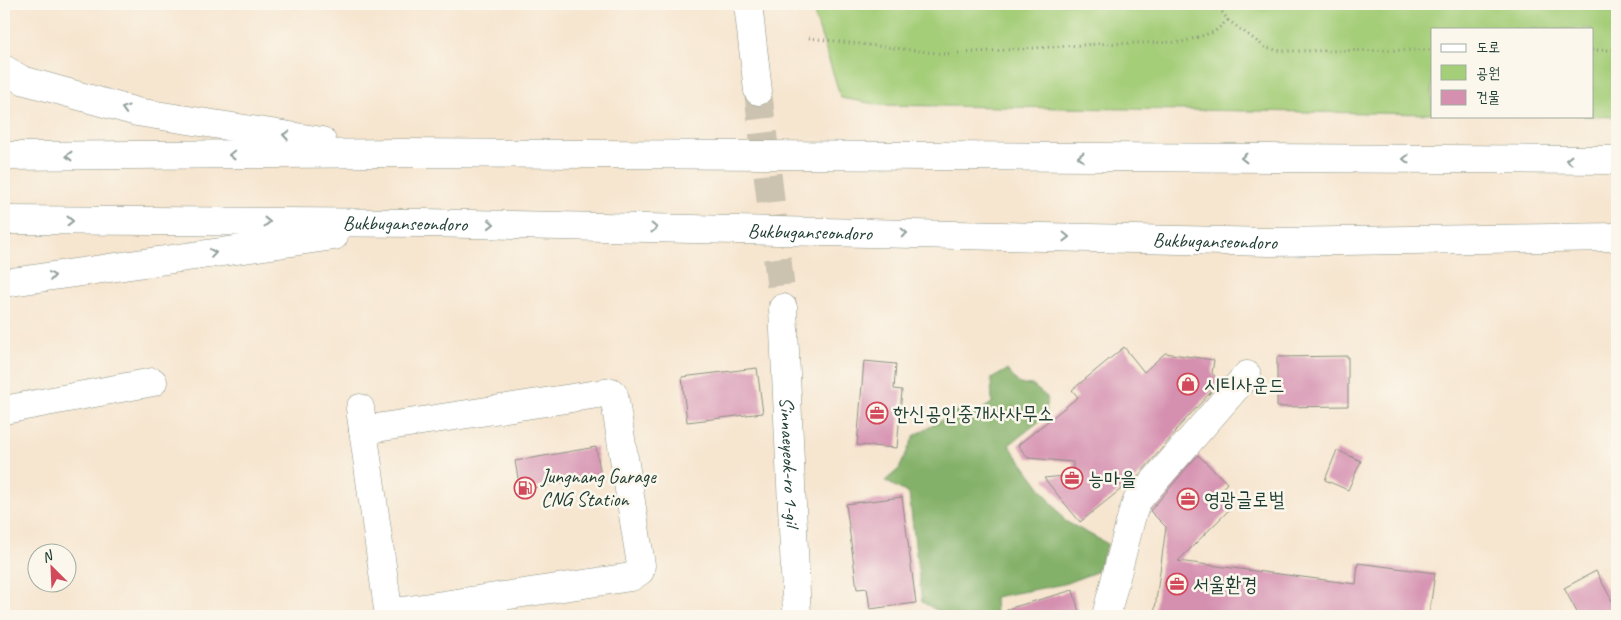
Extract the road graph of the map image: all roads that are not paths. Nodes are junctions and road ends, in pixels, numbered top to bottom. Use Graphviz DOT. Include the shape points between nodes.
graph roads {
  1 [pos="748,4"];
  2 [pos="4,69"];
  3 [pos="758,91"];
  4 [pos="403,153"];
  5 [pos="4,156"];
  6 [pos="1617,160"];
  7 [pos="4,220"];
  8 [pos="425,223"];
  9 [pos="1617,237"];
  10 [pos="4,283"];
  11 [pos="783,308"];
  12 [pos="1248,375"];
  13 [pos="154,382"];
  14 [pos="4,410"];
  15 [pos="389,615"];
  16 [pos="797,616"];
  17 [pos="1106,616"];
  1 -- 3 [label="main road"];
  4 -- 2 [label="main road, one-way" via="137,112 22,80"];
  4 -- 5 [label="main road, one-way"];
  6 -- 4 [label="main road, one-way"];
  7 -- 8 [label="main road, Bukbuganseondoro, one-way"];
  8 -- 9 [label="main road, Bukbuganseondoro, one-way" via="1271,242"];
  10 -- 8 [label="main road, one-way"];
  11 -- 16 [label="main road, Sinnaeyeok-ro 1-gil"];
  12 -- 17 [label="main road" via="1137,501"];
  13 -- 14 [label="main road"];
  15 -- 15 [label="main road" via="362,419 611,392 614,395 640,571 631,577"];
}
